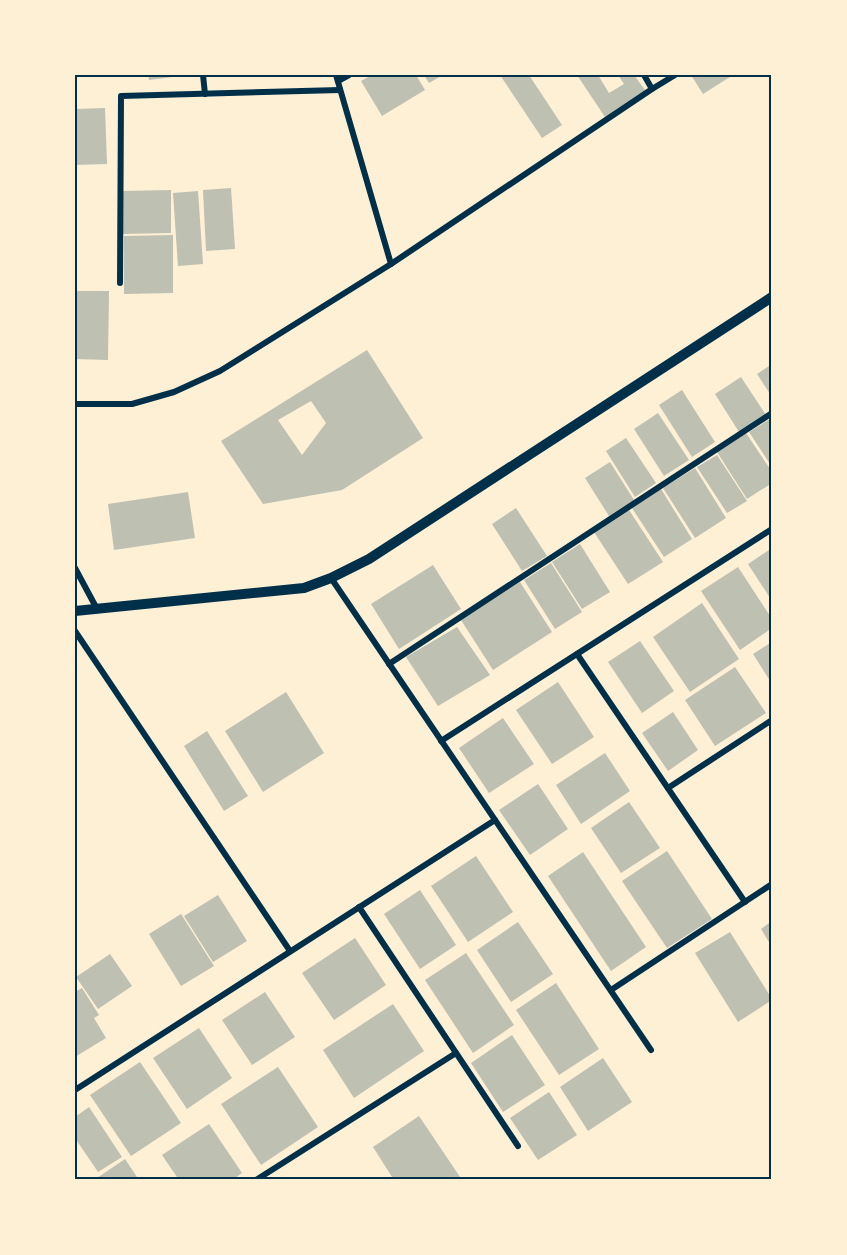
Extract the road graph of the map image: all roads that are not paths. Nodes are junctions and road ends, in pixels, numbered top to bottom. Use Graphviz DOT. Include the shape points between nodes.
graph roads {
  1 [pos="203,75"];
  2 [pos="349,75"];
  3 [pos="644,75"];
  4 [pos="675,75"];
  5 [pos="337,78"];
  6 [pos="340,90"];
  7 [pos="652,90"];
  8 [pos="205,94"];
  9 [pos="391,264"];
  10 [pos="120,283"];
  11 [pos="772,297"];
  12 [pos="75,404"];
  13 [pos="772,413"];
  14 [pos="772,529"];
  15 [pos="75,568"];
  16 [pos="330,578"];
  17 [pos="97,609"];
  18 [pos="75,611"];
  19 [pos="75,631"];
  20 [pos="577,654"];
  21 [pos="389,664"];
  22 [pos="772,720"];
  23 [pos="441,741"];
  24 [pos="668,788"];
  25 [pos="495,820"];
  26 [pos="772,884"];
  27 [pos="745,902"];
  28 [pos="359,907"];
  29 [pos="290,951"];
  30 [pos="611,990"];
  31 [pos="651,1050"];
  32 [pos="456,1053"];
  33 [pos="75,1090"];
  34 [pos="518,1146"];
  35 [pos="256,1180"];
  1 -- 8 [label="street"];
  2 -- 5 [label="street"];
  3 -- 7 [label="street"];
  4 -- 7 [label="street"];
  5 -- 6 [label="street"];
  6 -- 8 [label="street"];
  6 -- 9 [label="street"];
  7 -- 9 [label="street"];
  8 -- 10 [label="street" via="120,96"];
  9 -- 12 [label="street" via="220,371 174,392 132,404"];
  11 -- 16 [label="street" via="369,559"];
  13 -- 21 [label="street"];
  14 -- 20 [label="street"];
  15 -- 17 [label="street"];
  16 -- 17 [label="street" via="304,588"];
  16 -- 21 [label="street"];
  17 -- 18 [label="street"];
  19 -- 29 [label="street"];
  20 -- 23 [label="street"];
  20 -- 24 [label="street"];
  21 -- 23 [label="street"];
  22 -- 24 [label="street"];
  23 -- 25 [label="street"];
  24 -- 27 [label="street"];
  25 -- 28 [label="street"];
  25 -- 30 [label="street"];
  26 -- 27 [label="street"];
  27 -- 30 [label="street"];
  28 -- 29 [label="street"];
  28 -- 32 [label="street"];
  29 -- 33 [label="street"];
  30 -- 31 [label="street"];
  32 -- 34 [label="street"];
  32 -- 35 [label="street"];
}
